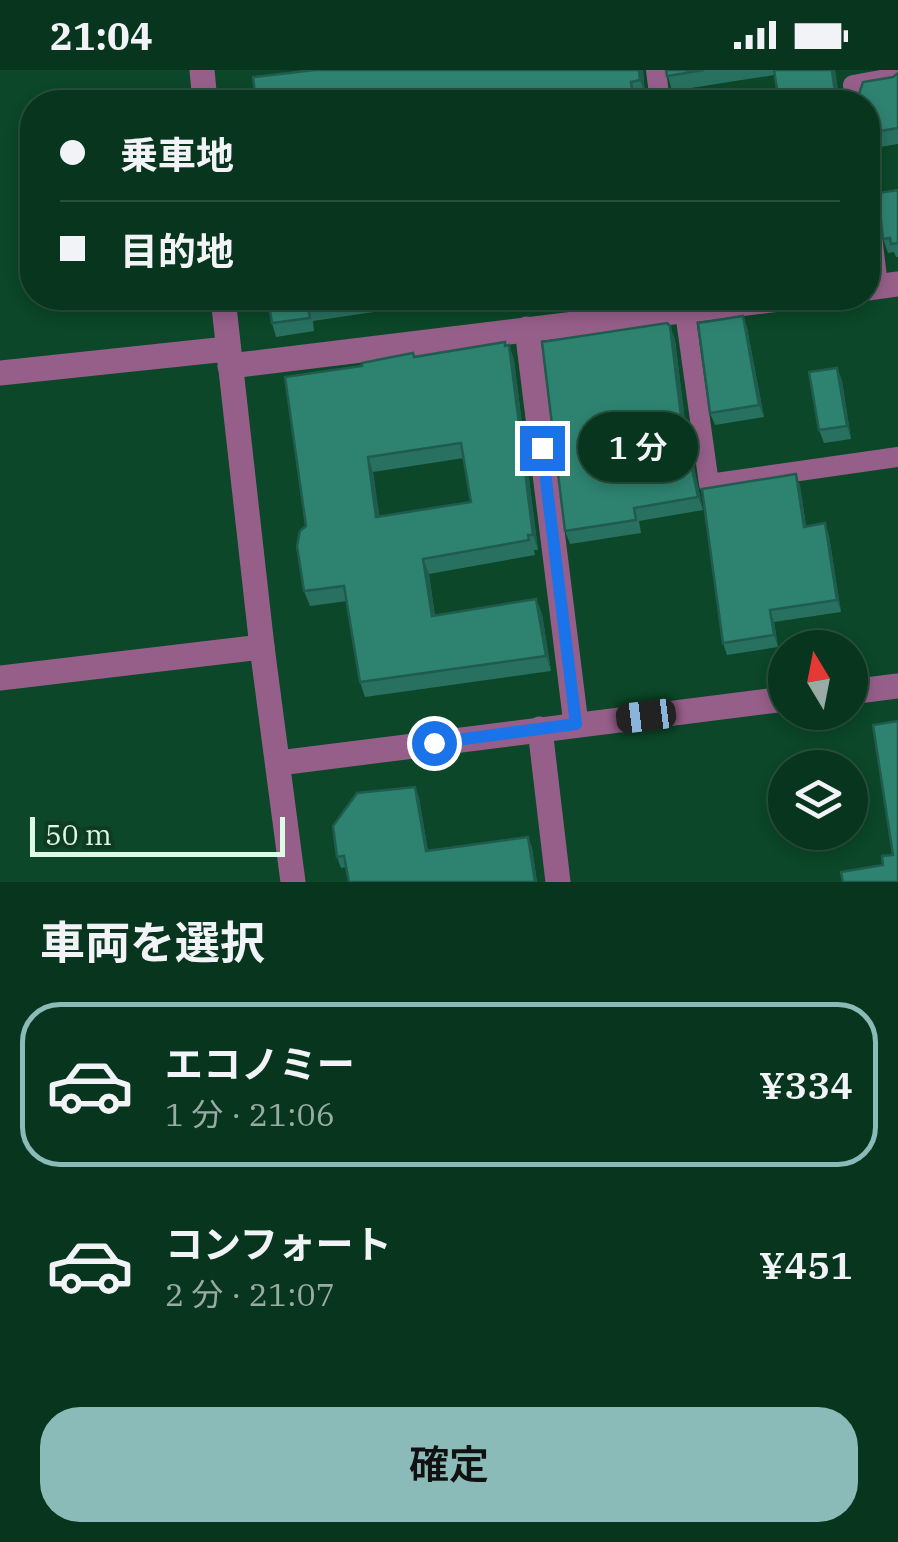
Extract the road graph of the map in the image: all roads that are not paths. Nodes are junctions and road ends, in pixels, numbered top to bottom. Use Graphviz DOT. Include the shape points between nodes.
graph roads {
  1 [pos="898,77"];
  2 [pos="854,90"];
  3 [pos="880,254"];
  4 [pos="888,288"];
  5 [pos="224,310"];
  6 [pos="646,310"];
  7 [pos="685,310"];
  8 [pos="527,329"];
  9 [pos="228,358"];
  10 [pos="0,374"];
  11 [pos="898,457"];
  12 [pos="262,646"];
  13 [pos="0,678"];
  14 [pos="898,686"];
  15 [pos="868,690"];
  16 [pos="768,701"];
  17 [pos="576,724"];
  18 [pos="540,730"];
  19 [pos="280,763"];
  20 [pos="293,882"];
  21 [pos="558,882"];
  1 -- 2 [label="lane"];
  3 -- 4 [label="lane"];
  5 -- 9 [label="street"];
  6 -- 8 [label="street"];
  7 -- 11 [label="lane" via="709,484"];
  8 -- 9 [label="street"];
  8 -- 17 [label="street"];
  9 -- 10 [label="street"];
  9 -- 12 [label="street"];
  12 -- 13 [label="street"];
  12 -- 19 [label="street"];
  14 -- 15 [label="street"];
  16 -- 17 [label="street"];
  17 -- 18 [label="street"];
  18 -- 19 [label="street"];
  18 -- 21 [label="street"];
  19 -- 20 [label="street"];
}
